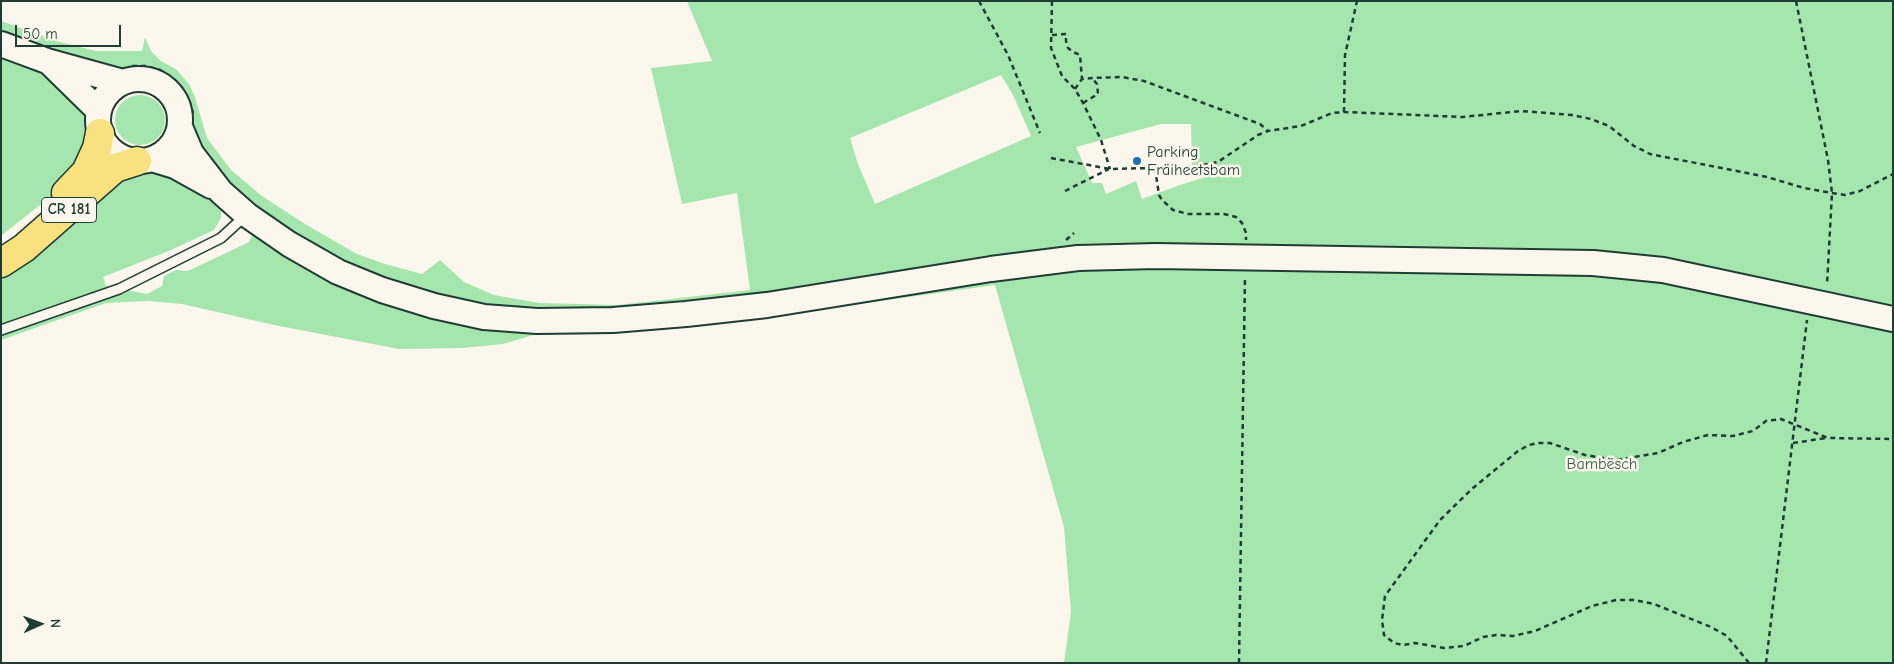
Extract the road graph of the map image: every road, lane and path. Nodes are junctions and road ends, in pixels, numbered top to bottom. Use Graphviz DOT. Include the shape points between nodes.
graph roads {
  1 [pos="979,1"];
  2 [pos="1052,1"];
  3 [pos="1357,1"];
  4 [pos="1796,1"];
  5 [pos="1052,34"];
  6 [pos="1,44"];
  7 [pos="47,61"];
  8 [pos="127,74"];
  9 [pos="1092,78"];
  10 [pos="1082,80"];
  11 [pos="1075,89"];
  12 [pos="1083,103"];
  13 [pos="1344,112"];
  14 [pos="100,122"];
  15 [pos="187,122"];
  16 [pos="1268,131"];
  17 [pos="1040,133"];
  18 [pos="1051,158"];
  19 [pos="144,160"];
  20 [pos="1110,168"];
  21 [pos="1154,168"];
  22 [pos="1893,174"];
  23 [pos="1065,191"];
  24 [pos="222,192"];
  25 [pos="1832,194"];
  26 [pos="248,215"];
  27 [pos="1074,233"];
  28 [pos="1064,242"];
  29 [pos="1246,242"];
  30 [pos="1,246"];
  31 [pos="1,263"];
  32 [pos="1245,274"];
  33 [pos="1818,302"];
  34 [pos="1893,319"];
  35 [pos="1,330"];
  36 [pos="1795,424"];
  37 [pos="1828,438"];
  38 [pos="1893,439"];
  39 [pos="1792,443"];
  40 [pos="1239,663"];
  41 [pos="1749,663"];
  42 [pos="1766,663"];
  1 -- 17 [label="path" via="1008,55"];
  2 -- 5 [label="path"];
  3 -- 13 [label="path" via="1345,54"];
  4 -- 25 [label="path" via="1827,152"];
  5 -- 10 [label="path" via="1066,34 1068,48 1080,55"];
  5 -- 11 [label="path" via="1051,48 1062,76"];
  6 -- 7 [label="main road"];
  7 -- 8 [label="main road"];
  7 -- 14 [label="main road"];
  8 -- 14 [label="main road" via="104,99"];
  8 -- 15 [label="main road" via="160,84 170,92 180,115"];
  8 -- 15 [label="path" via="146,66 173,78 184,89 190,103"];
  9 -- 10 [label="path"];
  9 -- 12 [label="path" via="1097,84 1098,94"];
  9 -- 16 [label="path" via="1122,77 1144,81 1260,124"];
  10 -- 11 [label="path"];
  11 -- 12 [label="path"];
  12 -- 20 [label="path"];
  13 -- 16 [label="path" via="1332,113 1301,126"];
  13 -- 25 [label="path" via="1463,117 1521,111 1572,115 1609,126 1650,154 1767,177"];
  14 -- 19 [label="main road" via="106,144 114,153 125,159"];
  14 -- 30 [label="highway" via="97,148 86,172 60,200"];
  15 -- 19 [label="main road" via="162,155"];
  15 -- 24 [label="main road" via="191,153"];
  16 -- 21 [label="path" via="1218,162 1192,167"];
  18 -- 20 [label="path"];
  19 -- 24 [label="main road" via="175,166"];
  19 -- 31 [label="highway, CR 181" via="115,168 31,242"];
  20 -- 21 [label="path"];
  20 -- 23 [label="path"];
  21 -- 29 [label="path" via="1158,195 1173,210 1236,217 1242,223"];
  22 -- 25 [label="path" via="1860,191"];
  24 -- 26 [label="main road"];
  25 -- 33 [label="path"];
  26 -- 33 [label="main road" via="289,244 338,272 382,290 484,317 537,321 613,320 704,312 1078,258 1156,256 1593,263 1663,270"];
  26 -- 35 [label="lane" via="221,238 119,289"];
  27 -- 28 [label="path"];
  32 -- 40 [label="path"];
  33 -- 34 [label="main road"];
  33 -- 36 [label="path"];
  36 -- 37 [label="path"];
  36 -- 39 [label="path"];
  36 -- 41 [label="path" via="1780,419 1766,421 1753,432 1733,436 1708,435 1658,453 1616,460 1585,455 1550,443 1528,445 1440,520 1385,596 1384,636 1403,645 1416,642 1444,648 1464,646 1483,637 1535,631 1592,606 1616,600 1634,600 1654,604 1711,627 1727,636"];
  37 -- 38 [label="path"];
  37 -- 39 [label="path"];
  39 -- 42 [label="path"];
}
